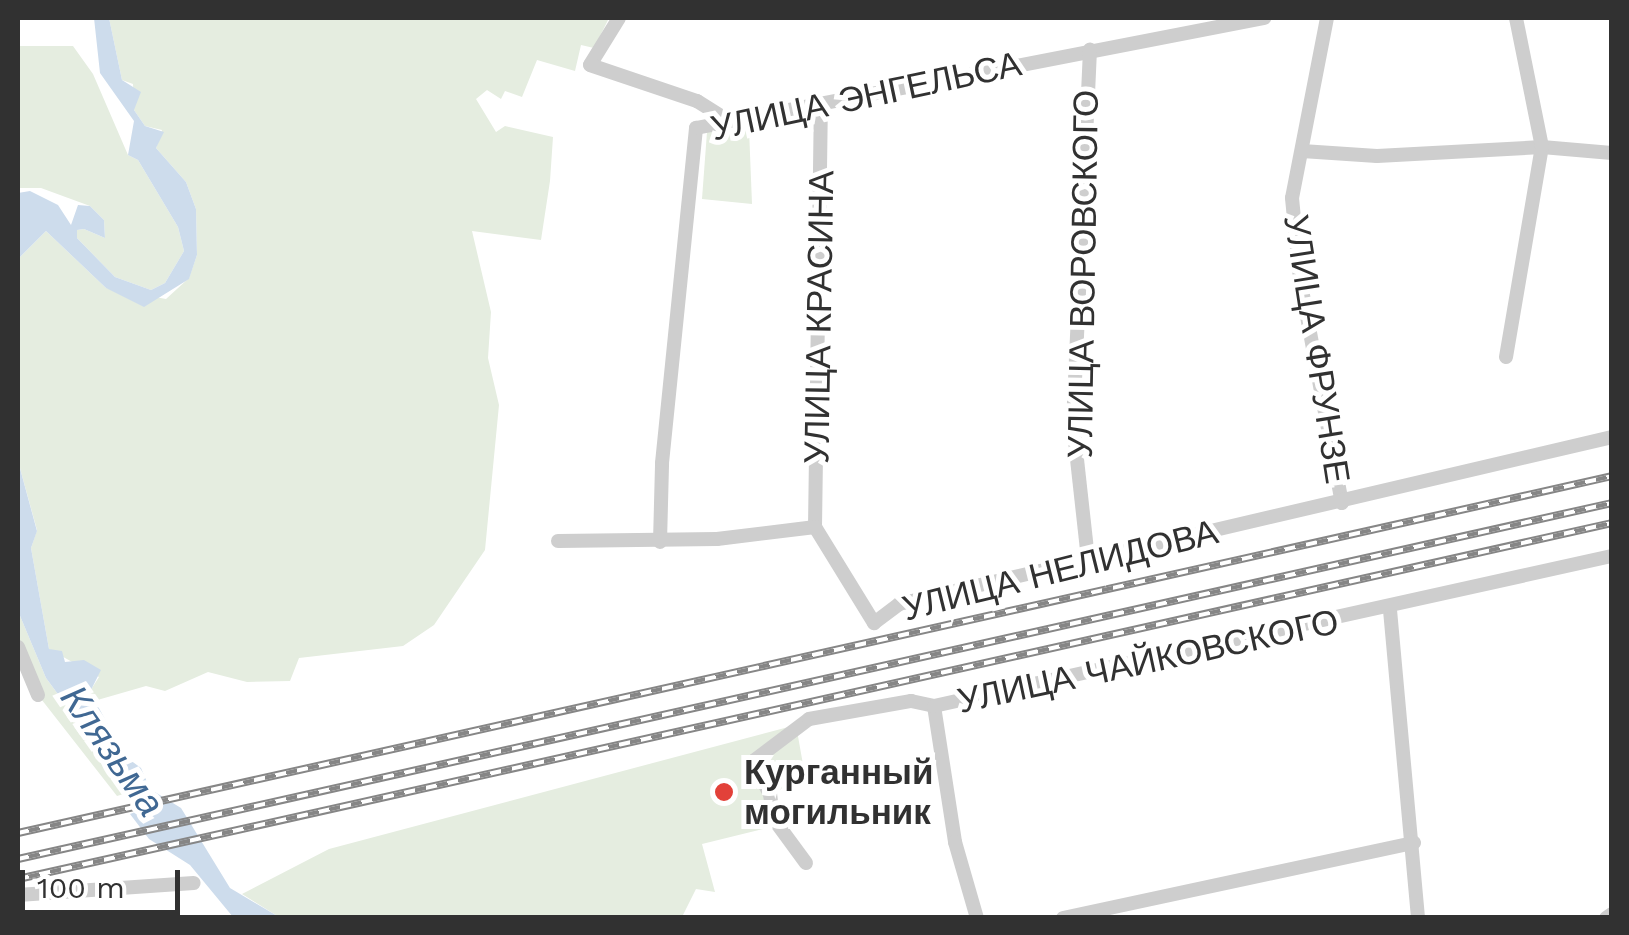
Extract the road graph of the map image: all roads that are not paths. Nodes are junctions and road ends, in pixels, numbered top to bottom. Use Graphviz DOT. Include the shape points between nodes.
graph roads {
  1 [pos="619,18"];
  2 [pos="1264,18"];
  3 [pos="1327,18"];
  4 [pos="1516,18"];
  5 [pos="1090,49"];
  6 [pos="821,106"];
  7 [pos="728,120"];
  8 [pos="1542,148"];
  9 [pos="1302,151"];
  10 [pos="1612,153"];
  11 [pos="1506,357"];
  12 [pos="1612,437"];
  13 [pos="1342,503"];
  14 [pos="816,527"];
  15 [pos="558,541"];
  16 [pos="660,542"];
  17 [pos="1612,556"];
  18 [pos="1088,559"];
  19 [pos="1390,610"];
  20 [pos="18,646"];
  21 [pos="38,694"];
  22 [pos="934,706"];
  23 [pos="1414,843"];
  24 [pos="806,863"];
  25 [pos="194,884"];
  26 [pos="18,895"];
  27 [pos="977,918"];
  28 [pos="1063,918"];
  29 [pos="1418,918"];
  1 -- 7 [label="street" via="590,65 696,101"];
  2 -- 5 [label="street, УЛИЦА ЭНГЕЛЬСА"];
  3 -- 9 [label="street, УЛИЦА ФРУНЗЕ"];
  4 -- 8 [label="street"];
  5 -- 6 [label="street, УЛИЦА ЭНГЕЛЬСА"];
  5 -- 18 [label="street, УЛИЦА ВОРОВСКОГО" via="1073,424"];
  6 -- 7 [label="street, УЛИЦА ЭНГЕЛЬСА"];
  6 -- 14 [label="street, УЛИЦА КРАСИНА"];
  7 -- 16 [label="street, УЛИЦА ЭНГЕЛЬСА" via="696,128"];
  8 -- 9 [label="street" via="1378,156"];
  8 -- 10 [label="street"];
  8 -- 11 [label="street"];
  9 -- 13 [label="street, УЛИЦА ФРУНЗЕ" via="1292,198 1300,280"];
  12 -- 13 [label="street, УЛИЦА НЕЛИДОВА"];
  13 -- 18 [label="street, УЛИЦА НЕЛИДОВА"];
  14 -- 16 [label="street"];
  14 -- 18 [label="street, УЛИЦА НЕЛИДОВА" via="874,624 900,604"];
  15 -- 16 [label="street"];
  17 -- 19 [label="street, УЛИЦА ЧАЙКОВСКОГО"];
  19 -- 22 [label="street, УЛИЦА ЧАЙКОВСКОГО"];
  19 -- 23 [label="street"];
  20 -- 21 [label="street"];
  22 -- 24 [label="street, УЛИЦА ЧАЙКОВСКОГО" via="912,700 830,711 752,762 770,794 773,818"];
  22 -- 27 [label="street" via="954,842"];
  23 -- 28 [label="street"];
  23 -- 29 [label="street"];
  25 -- 26 [label="street"];
}
